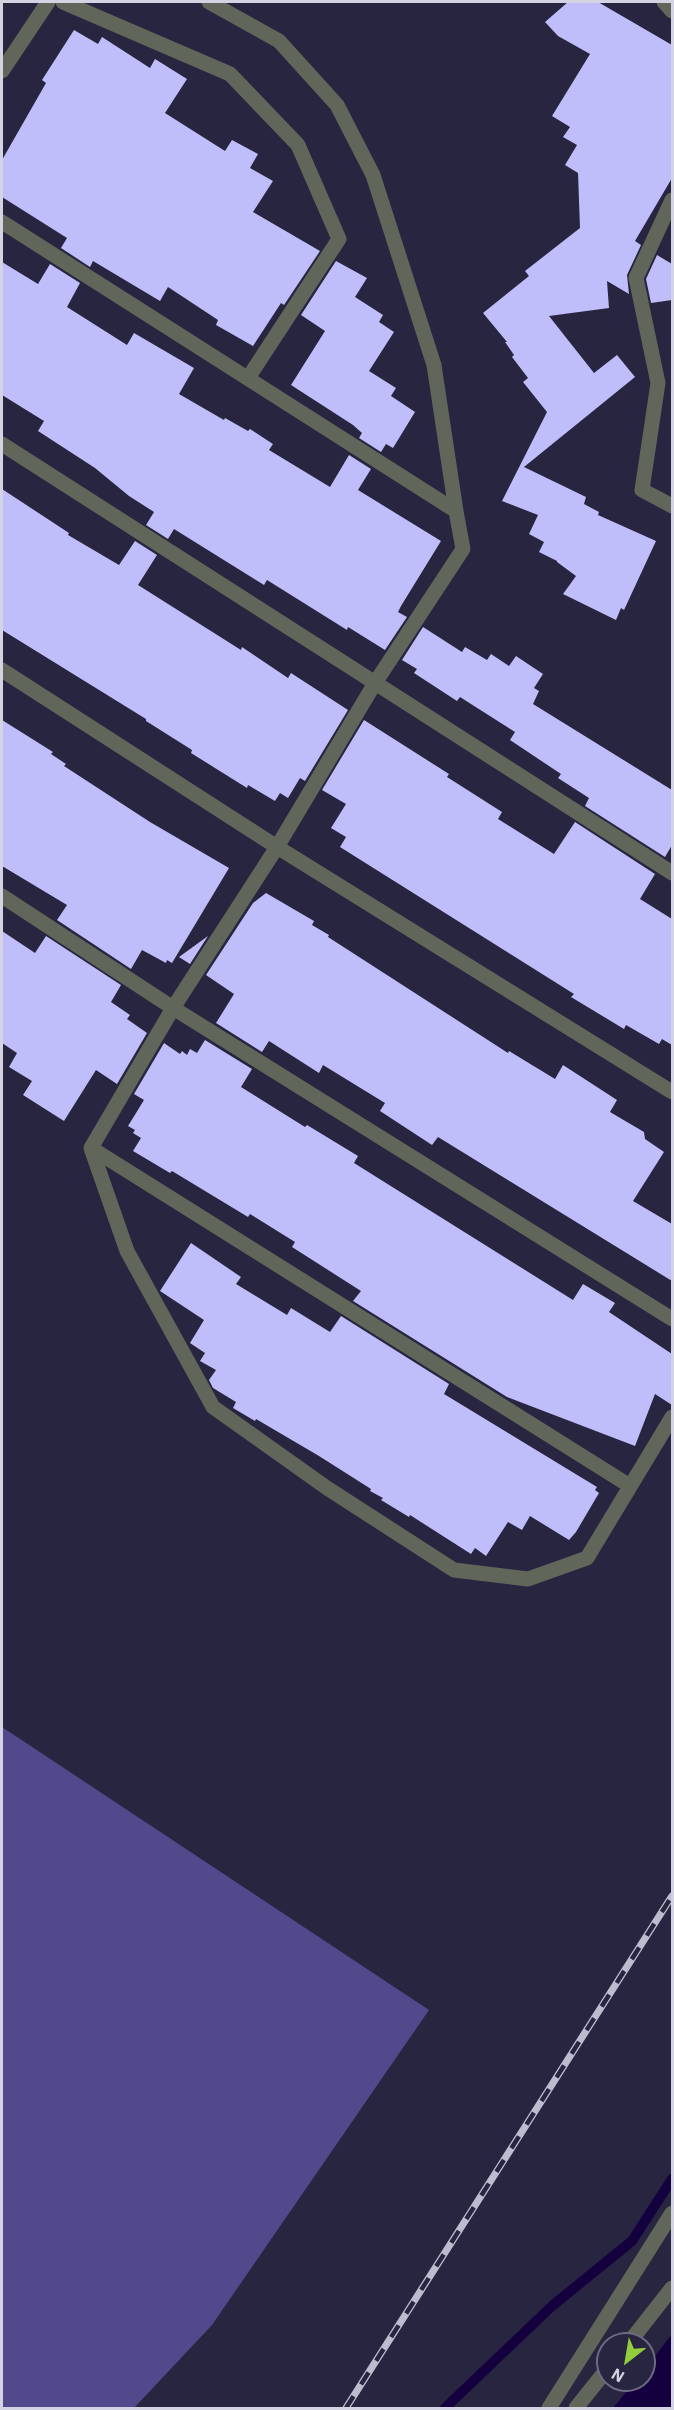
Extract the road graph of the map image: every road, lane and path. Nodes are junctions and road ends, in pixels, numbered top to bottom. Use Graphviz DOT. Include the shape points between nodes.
graph roads {
  1 [pos="48,2"];
  2 [pos="63,2"];
  3 [pos="209,2"];
  4 [pos="664,2"];
  5 [pos="672,11"];
  6 [pos="2,71"];
  7 [pos="672,200"];
  8 [pos="2,222"];
  9 [pos="248,378"];
  10 [pos="2,444"];
  11 [pos="672,506"];
  12 [pos="456,511"];
  13 [pos="2,670"];
  14 [pos="375,683"];
  15 [pos="277,847"];
  16 [pos="672,873"];
  17 [pos="2,896"];
  18 [pos="173,1008"];
  19 [pos="672,1092"];
  20 [pos="91,1148"];
  21 [pos="672,1319"];
  22 [pos="672,1417"];
  23 [pos="630,1486"];
  24 [pos="672,2213"];
  25 [pos="672,2288"];
  26 [pos="637,2332"];
  27 [pos="596,2383"];
  28 [pos="549,2409"];
  29 [pos="576,2409"];
  1 -- 6 [label="street"];
  2 -- 9 [label="street" via="230,74 298,145 339,239"];
  3 -- 12 [label="street" via="279,41 337,105 373,176 434,365"];
  4 -- 5 [label="street"];
  7 -- 11 [label="street" via="636,278 658,383 642,490"];
  8 -- 9 [label="street"];
  9 -- 12 [label="street"];
  10 -- 14 [label="street"];
  12 -- 14 [label="street" via="463,549"];
  13 -- 15 [label="street"];
  14 -- 15 [label="street"];
  14 -- 16 [label="street"];
  15 -- 18 [label="street"];
  15 -- 19 [label="street"];
  17 -- 18 [label="street"];
  18 -- 20 [label="street"];
  18 -- 21 [label="street"];
  20 -- 23 [label="street"];
  20 -- 23 [label="street" via="127,1251 213,1407 327,1488 454,1570 528,1579 587,1558"];
  22 -- 23 [label="street"];
  24 -- 28 [label="street"];
  25 -- 26 [label="street"];
  27 -- 29 [label="street"];
}
